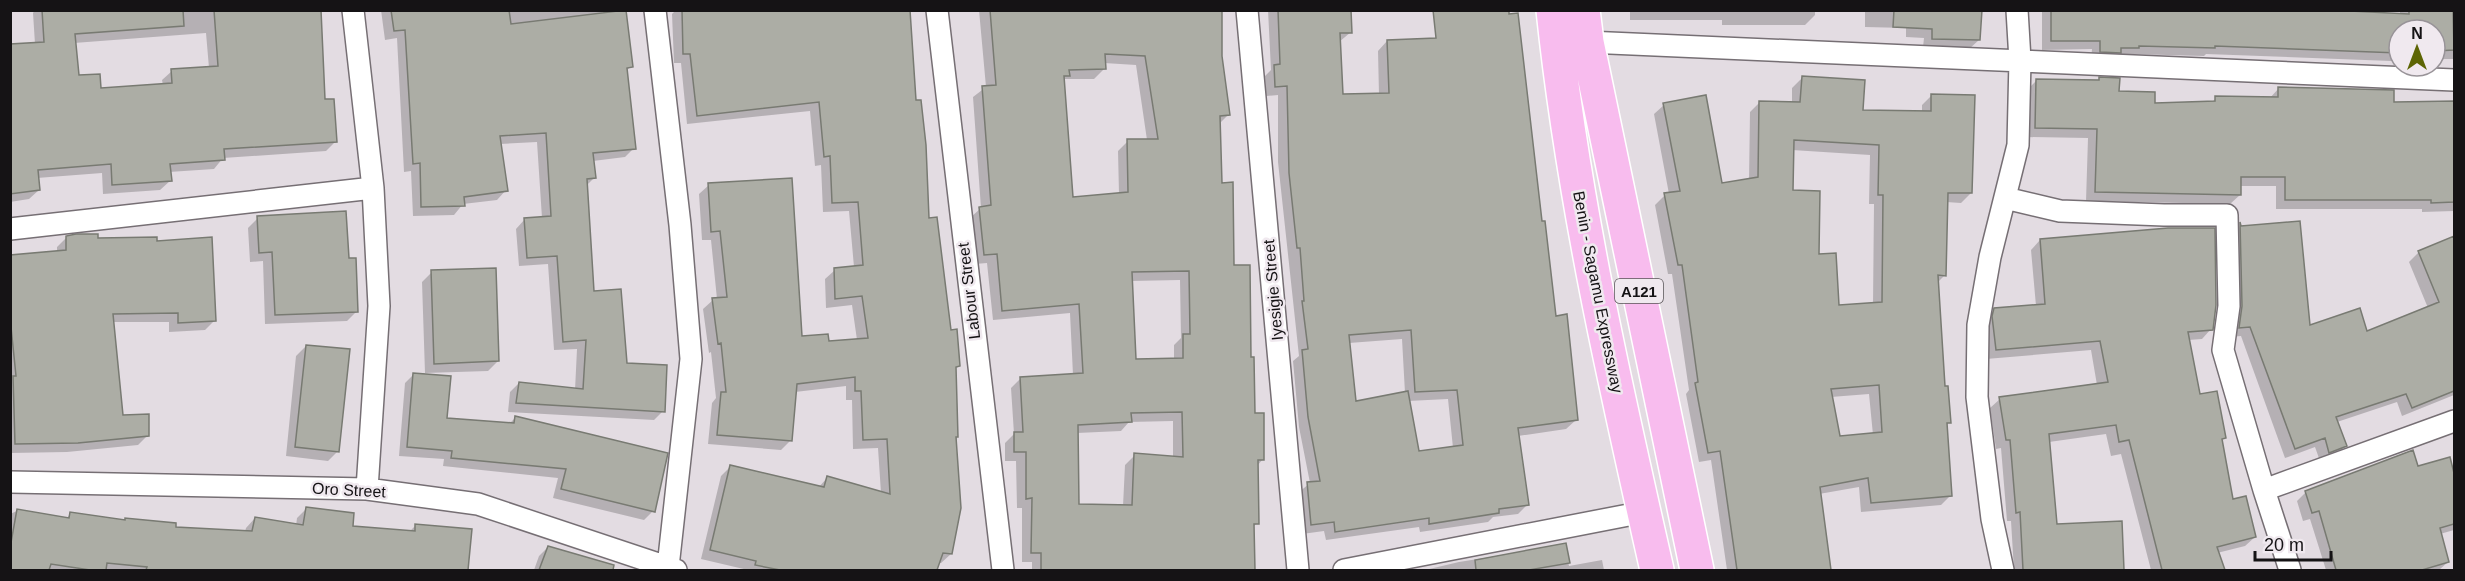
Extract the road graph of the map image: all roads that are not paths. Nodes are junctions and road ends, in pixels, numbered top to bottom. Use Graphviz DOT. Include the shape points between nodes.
graph roads {
  1 [pos="353,10"];
  2 [pos="655,10"];
  3 [pos="937,10"];
  4 [pos="1247,10"];
  5 [pos="1553,10"];
  6 [pos="2017,10"];
  7 [pos="1585,26"];
  8 [pos="2020,60"];
  9 [pos="2454,80"];
  10 [pos="374,188"];
  11 [pos="2005,198"];
  12 [pos="10,229"];
  13 [pos="2454,421"];
  14 [pos="10,482"];
  15 [pos="367,489"];
  16 [pos="2264,490"];
  17 [pos="1644,512"];
  18 [pos="672,569"];
  19 [pos="1003,570"];
  20 [pos="1298,570"];
  21 [pos="1344,570"];
  22 [pos="1657,570"];
  23 [pos="1697,570"];
  24 [pos="2003,570"];
  25 [pos="2290,570"];
  1 -- 10 [label="street"];
  2 -- 18 [label="street" via="692,359"];
  3 -- 19 [label="street, Labour Street"];
  4 -- 20 [label="street, Iyesigie Street"];
  5 -- 17 [label="highway, Benin - Sagamu Expressway / A121" via="1560,82 1598,306"];
  6 -- 8 [label="street"];
  7 -- 8 [label="street"];
  7 -- 23 [label="highway, A121"];
  8 -- 9 [label="street"];
  8 -- 11 [label="street" via="2018,145"];
  10 -- 12 [label="street"];
  10 -- 15 [label="street" via="379,306"];
  11 -- 16 [label="street" via="2060,211 2227,215 2229,306 2223,350"];
  11 -- 24 [label="street" via="1978,325 1977,397 1992,519"];
  13 -- 16 [label="street"];
  14 -- 15 [label="street, Oro Street"];
  15 -- 18 [label="street, Oro Street" via="478,504"];
  16 -- 25 [label="street"];
  17 -- 21 [label="street"];
  17 -- 22 [label="highway, Benin - Sagamu Expressway / A121"];
}
